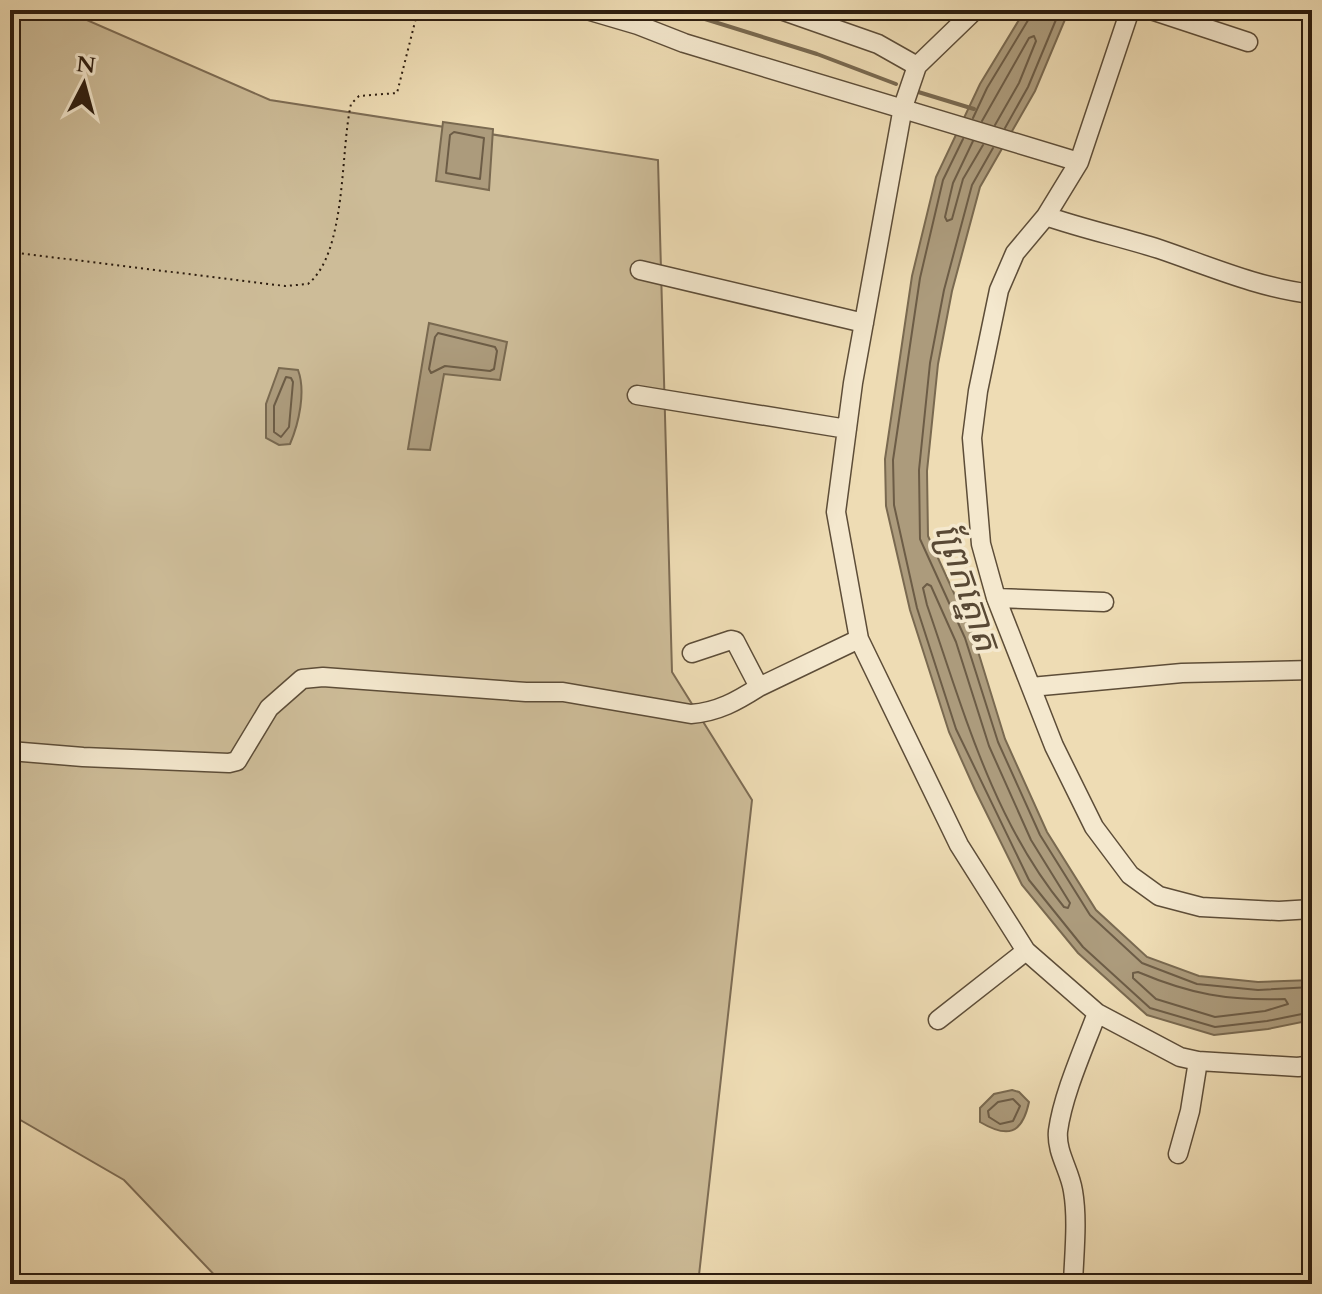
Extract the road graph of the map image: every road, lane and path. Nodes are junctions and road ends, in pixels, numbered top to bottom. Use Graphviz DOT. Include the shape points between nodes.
graph roads {
  1 [pos="418,10"];
  2 [pos="587,10"];
  3 [pos="781,10"];
  4 [pos="975,10"];
  5 [pos="1130,10"];
  6 [pos="1151,10"];
  7 [pos="1248,42"];
  8 [pos="917,66"];
  9 [pos="903,107"];
  10 [pos="1079,162"];
  11 [pos="1046,216"];
  12 [pos="10,252"];
  13 [pos="640,270"];
  14 [pos="1312,294"];
  15 [pos="864,323"];
  16 [pos="637,395"];
  17 [pos="847,429"];
  18 [pos="996,598"];
  19 [pos="1104,602"];
  20 [pos="859,639"];
  21 [pos="692,653"];
  22 [pos="1312,670"];
  23 [pos="759,687"];
  24 [pos="1031,687"];
  25 [pos="10,751"];
  26 [pos="1312,909"];
  27 [pos="1026,951"];
  28 [pos="1097,1013"];
  29 [pos="938,1020"];
  30 [pos="1198,1061"];
  31 [pos="1312,1065"];
  32 [pos="1178,1154"];
  33 [pos="1073,1284"];
  1 -- 12 [label="path" via="397,93 359,96 351,104 330,252 308,284 285,286"];
  2 -- 9 [label="street"];
  3 -- 8 [label="street" via="878,44"];
  4 -- 8 [label="street"];
  5 -- 10 [label="street"];
  6 -- 7 [label="street"];
  8 -- 9 [label="street"];
  9 -- 10 [label="street"];
  9 -- 15 [label="street"];
  10 -- 11 [label="street"];
  11 -- 14 [label="street" via="1279,291"];
  11 -- 18 [label="street" via="1015,253 999,290 974,422 981,544"];
  13 -- 15 [label="street"];
  15 -- 17 [label="street"];
  16 -- 17 [label="street"];
  17 -- 20 [label="street" via="836,512"];
  18 -- 19 [label="street"];
  18 -- 24 [label="street"];
  20 -- 23 [label="street"];
  20 -- 27 [label="street" via="959,845"];
  21 -- 23 [label="street" via="735,641"];
  22 -- 24 [label="street" via="1182,673"];
  23 -- 25 [label="street" via="732,704 691,714 563,692 323,677 302,679 269,708 237,761 229,763"];
  24 -- 26 [label="street" via="1094,827 1130,875 1159,896 1201,907"];
  27 -- 28 [label="street"];
  27 -- 29 [label="street"];
  28 -- 30 [label="street" via="1180,1057"];
  28 -- 33 [label="street" via="1058,1130 1074,1195"];
  30 -- 31 [label="street"];
  30 -- 32 [label="street"];
}
